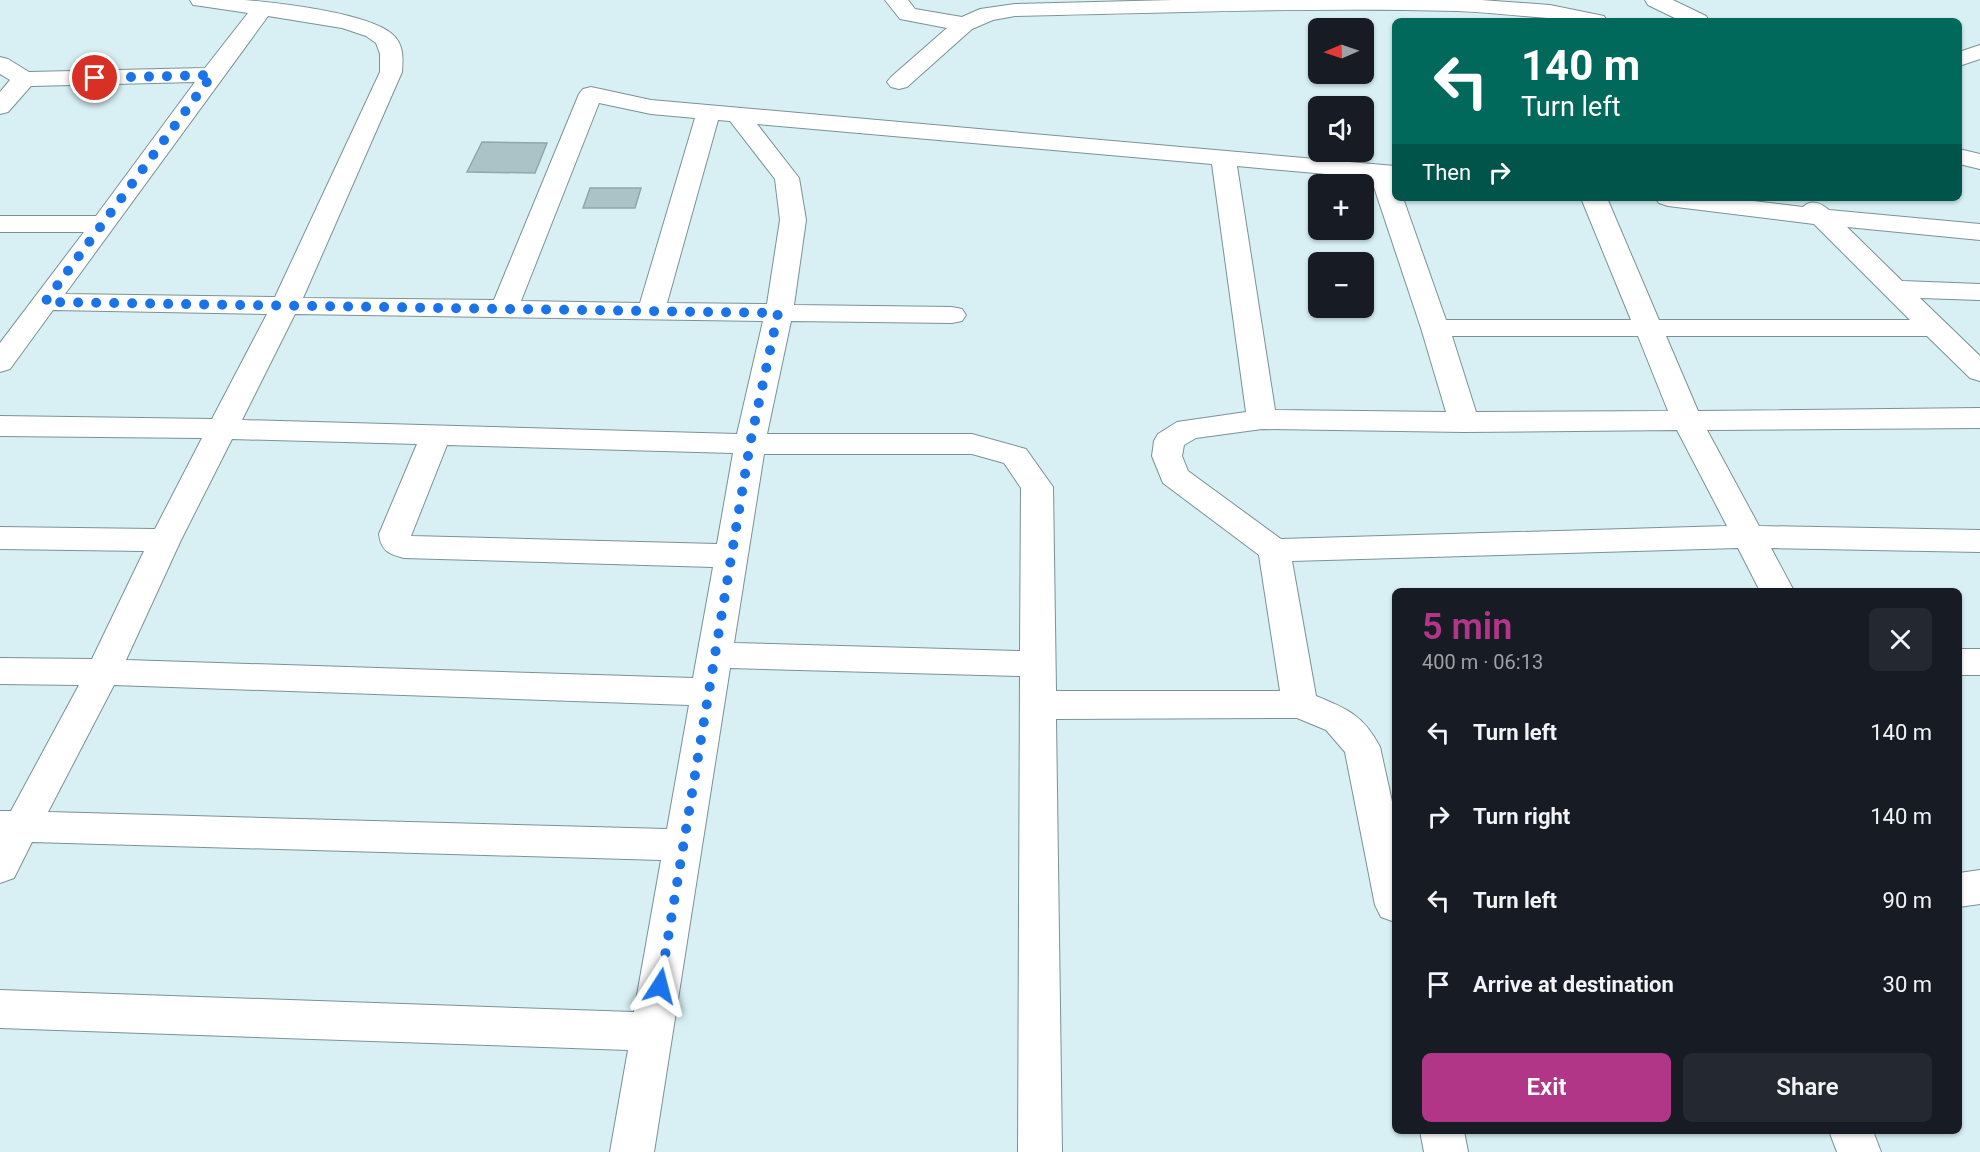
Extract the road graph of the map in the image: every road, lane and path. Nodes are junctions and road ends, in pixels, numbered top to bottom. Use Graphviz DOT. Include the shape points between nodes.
graph roads {
  1 [pos="201,0"];
  2 [pos="896,0"];
  3 [pos="1656,0"];
  4 [pos="262,9"];
  5 [pos="1582,18"];
  6 [pos="1692,18"];
  7 [pos="964,24"];
  8 [pos="1980,52"];
  9 [pos="1962,58"];
  10 [pos="0,64"];
  11 [pos="212,75"];
  12 [pos="24,79"];
  13 [pos="899,82"];
  14 [pos="0,107"];
  15 [pos="708,113"];
  16 [pos="738,115"];
  17 [pos="1962,157"];
  18 [pos="1224,159"];
  19 [pos="1980,162"];
  20 [pos="1388,172"];
  21 [pos="1397,201"];
  22 [pos="1594,201"];
  23 [pos="1716,201"];
  24 [pos="1811,207"];
  25 [pos="0,224"];
  26 [pos="103,224"];
  27 [pos="1980,232"];
  28 [pos="1895,289"];
  29 [pos="1980,292"];
  30 [pos="45,302"];
  31 [pos="285,306"];
  32 [pos="504,309"];
  33 [pos="651,311"];
  34 [pos="778,313"];
  35 [pos="952,315"];
  36 [pos="1435,328"];
  37 [pos="1649,328"];
  38 [pos="1935,328"];
  39 [pos="0,363"];
  40 [pos="1980,372"];
  41 [pos="1980,418"];
  42 [pos="1262,419"];
  43 [pos="1464,422"];
  44 [pos="1688,422"];
  45 [pos="0,426"];
  46 [pos="224,429"];
  47 [pos="436,436"];
  48 [pos="750,444"];
  49 [pos="1750,537"];
  50 [pos="0,538"];
  51 [pos="165,540"];
  52 [pos="1980,541"];
  53 [pos="1274,550"];
  54 [pos="731,556"];
  55 [pos="1776,588"];
  56 [pos="714,655"];
  57 [pos="1962,662"];
  58 [pos="1980,662"];
  59 [pos="1038,664"];
  60 [pos="0,670"];
  61 [pos="103,672"];
  62 [pos="709,692"];
  63 [pos="1300,704"];
  64 [pos="1038,705"];
  65 [pos="1383,788"];
  66 [pos="10,826"];
  67 [pos="683,845"];
  68 [pos="0,867"];
  69 [pos="1392,876"];
  70 [pos="1980,887"];
  71 [pos="1962,890"];
  72 [pos="0,1009"];
  73 [pos="652,1032"];
  74 [pos="1443,1134"];
  75 [pos="1852,1134"];
  76 [pos="632,1152"];
  77 [pos="1040,1152"];
  78 [pos="1446,1152"];
  79 [pos="1859,1152"];
  1 -- 4 [label="street"];
  2 -- 7 [label="street" via="908,14"];
  3 -- 6 [label="street"];
  4 -- 11 [label="street"];
  4 -- 31 [label="street" via="364,27 385,38 392,52 391,72"];
  5 -- 7 [label="street" via="1550,11 1459,5 1326,3 1015,10 988,14"];
  7 -- 13 [label="street"];
  8 -- 9 [label="street"];
  10 -- 12 [label="street"];
  11 -- 12 [label="street"];
  11 -- 26 [label="street"];
  12 -- 14 [label="street"];
  15 -- 16 [label="street"];
  15 -- 32 [label="street" via="651,107 591,94"];
  15 -- 33 [label="street"];
  16 -- 18 [label="street"];
  16 -- 34 [label="street" via="787,178 793,220"];
  17 -- 19 [label="street"];
  18 -- 20 [label="street"];
  18 -- 42 [label="street"];
  21 -- 36 [label="street"];
  22 -- 37 [label="street"];
  23 -- 24 [label="street"];
  24 -- 27 [label="street"];
  24 -- 28 [label="street"];
  25 -- 26 [label="street"];
  26 -- 30 [label="street"];
  28 -- 29 [label="street"];
  28 -- 38 [label="street"];
  30 -- 31 [label="street"];
  30 -- 39 [label="street"];
  31 -- 32 [label="street"];
  31 -- 46 [label="street"];
  32 -- 33 [label="street"];
  33 -- 34 [label="street"];
  34 -- 35 [label="street"];
  34 -- 48 [label="street"];
  36 -- 37 [label="street"];
  36 -- 43 [label="street"];
  37 -- 38 [label="street"];
  37 -- 44 [label="street"];
  38 -- 40 [label="street"];
  41 -- 44 [label="street"];
  42 -- 43 [label="street"];
  42 -- 53 [label="street" via="1188,429 1169,441 1167,456 1174,476"];
  43 -- 44 [label="street"];
  44 -- 49 [label="street"];
  45 -- 46 [label="street"];
  46 -- 47 [label="street"];
  46 -- 51 [label="street"];
  47 -- 48 [label="street"];
  47 -- 54 [label="street" via="395,534 396,543 404,547"];
  48 -- 54 [label="street"];
  48 -- 59 [label="street" via="972,444 1015,456 1037,487"];
  49 -- 52 [label="street"];
  49 -- 53 [label="street"];
  49 -- 55 [label="street"];
  50 -- 51 [label="street"];
  51 -- 61 [label="street"];
  53 -- 63 [label="street"];
  54 -- 56 [label="street"];
  56 -- 59 [label="street"];
  56 -- 62 [label="street"];
  57 -- 58 [label="street"];
  59 -- 64 [label="street"];
  60 -- 61 [label="street"];
  61 -- 62 [label="street"];
  61 -- 66 [label="street"];
  62 -- 67 [label="street"];
  63 -- 64 [label="street"];
  63 -- 65 [label="street" via="1339,720 1362,747"];
  64 -- 77 [label="street"];
  65 -- 69 [label="street"];
  66 -- 67 [label="street"];
  66 -- 68 [label="street"];
  67 -- 73 [label="street"];
  70 -- 71 [label="street"];
  72 -- 73 [label="street"];
  73 -- 76 [label="street"];
  74 -- 78 [label="street"];
  75 -- 79 [label="street"];
}
